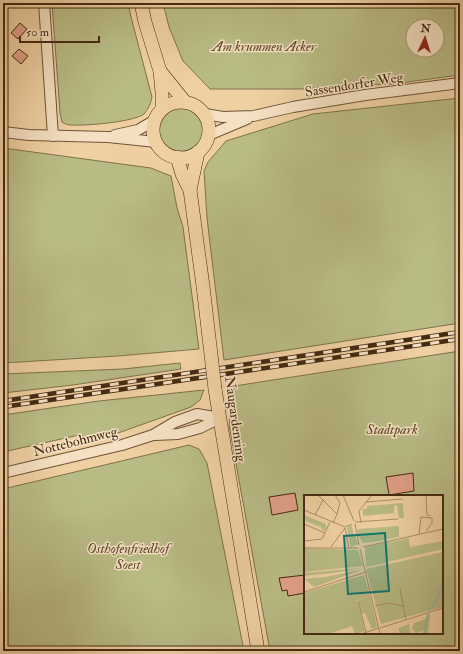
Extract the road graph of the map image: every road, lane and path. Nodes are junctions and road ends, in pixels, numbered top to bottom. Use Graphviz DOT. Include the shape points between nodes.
graph roads {
  1 [pos="44,3"];
  2 [pos="141,3"];
  3 [pos="160,71"];
  4 [pos="460,83"];
  5 [pos="185,102"];
  6 [pos="159,114"];
  7 [pos="205,114"];
  8 [pos="253,116"];
  9 [pos="3,132"];
  10 [pos="209,135"];
  11 [pos="53,136"];
  12 [pos="108,137"];
  13 [pos="156,142"];
  14 [pos="198,152"];
  15 [pos="177,157"];
  16 [pos="190,190"];
  17 [pos="220,418"];
  18 [pos="153,435"];
  19 [pos="3,473"];
  20 [pos="258,651"];
  1 -- 11 [label="street"];
  2 -- 3 [label="main road"];
  3 -- 5 [label="main road"];
  3 -- 6 [label="main road" via="162,92"];
  4 -- 8 [label="street, Sassendorfer Weg" via="365,95"];
  5 -- 6 [label="main road" via="173,103"];
  5 -- 7 [label="main road" via="196,106"];
  6 -- 12 [label="street" via="138,130"];
  6 -- 13 [label="main road" via="154,131"];
  7 -- 8 [label="street, Sassendorfer Weg" via="223,117"];
  7 -- 10 [label="main road"];
  8 -- 10 [label="street, Sassendorfer Weg"];
  9 -- 11 [label="street"];
  10 -- 14 [label="main road"];
  11 -- 12 [label="street"];
  12 -- 13 [label="street"];
  13 -- 15 [label="main road" via="165,152"];
  14 -- 15 [label="main road" via="188,157"];
  14 -- 16 [label="main road, Naugardenring"];
  15 -- 16 [label="main road, Naugardenring"];
  16 -- 17 [label="main road, Naugardenring, bridge"];
  17 -- 18 [label="street, Nottebohmweg" via="200,428 178,434"];
  17 -- 18 [label="street, Nottebohmweg" via="198,414 175,422"];
  17 -- 20 [label="main road, Naugardenring"];
  18 -- 19 [label="street, Nottebohmweg" via="96,452"];
}
